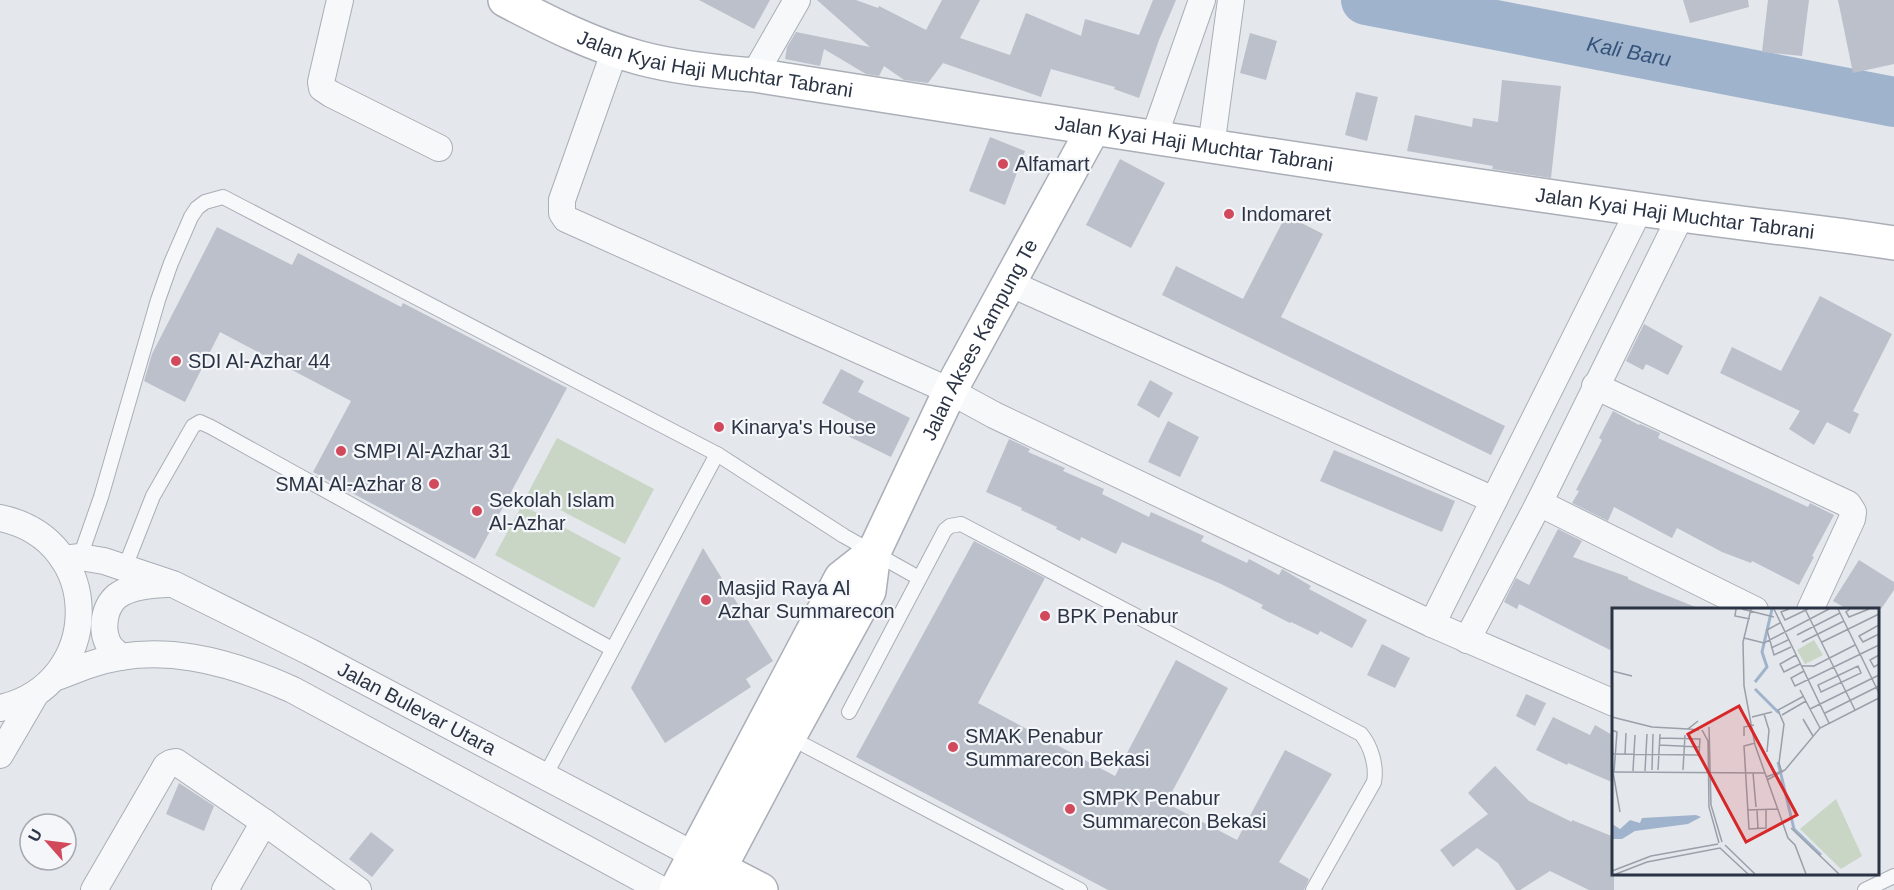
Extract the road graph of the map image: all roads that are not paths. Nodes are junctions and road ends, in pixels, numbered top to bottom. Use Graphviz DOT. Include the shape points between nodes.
graph roads {
  1 [pos="340,0"];
  2 [pos="505,0"];
  3 [pos="797,0"];
  4 [pos="1202,0"];
  5 [pos="1231,0"];
  6 [pos="615,50"];
  7 [pos="754,75"];
  8 [pos="1093,129"];
  9 [pos="1154,137"];
  10 [pos="1211,147"];
  11 [pos="439,148"];
  12 [pos="1640,208"];
  13 [pos="1681,215"];
  14 [pos="1894,243"];
  15 [pos="1009,284"];
  16 [pos="1595,386"];
  17 [pos="950,391"];
  18 [pos="717,454"];
  19 [pos="1494,500"];
  20 [pos="1539,502"];
  21 [pos="0,518"];
  22 [pos="874,552"];
  23 [pos="71,558"];
  24 [pos="125,567"];
  25 [pos="920,578"];
  26 [pos="173,584"];
  27 [pos="1753,608"];
  28 [pos="1810,608"];
  29 [pos="1432,624"];
  30 [pos="1467,640"];
  31 [pos="612,649"];
  32 [pos="121,657"];
  33 [pos="54,678"];
  34 [pos="35,695"];
  35 [pos="1612,702"];
  36 [pos="0,708"];
  37 [pos="849,712"];
  38 [pos="789,737"];
  39 [pos="0,755"];
  40 [pos="545,776"];
  41 [pos="264,822"];
  42 [pos="707,871"];
  43 [pos="1894,876"];
  44 [pos="94,890"];
  45 [pos="225,890"];
  46 [pos="358,890"];
  47 [pos="662,890"];
  48 [pos="676,890"];
  49 [pos="761,890"];
  50 [pos="1080,890"];
  51 [pos="1313,890"];
  52 [pos="1865,890"];
  1 -- 11 [label="street" via="322,88"];
  2 -- 6 [label="street, Jalan Kyai Haji Muchtar Tabrani" via="563,30"];
  3 -- 7 [label="street"];
  4 -- 9 [label="street"];
  5 -- 10 [label="street"];
  6 -- 7 [label="street, Jalan Kyai Haji Muchtar Tabrani" via="696,70"];
  6 -- 17 [label="street" via="562,200 566,219"];
  7 -- 8 [label="street, Jalan Kyai Haji Muchtar Tabrani"];
  8 -- 9 [label="street, Jalan Kyai Haji Muchtar Tabrani"];
  8 -- 15 [label="street, Jalan Akses Kampung Te"];
  9 -- 10 [label="street, Jalan Kyai Haji Muchtar Tabrani"];
  10 -- 12 [label="street, Jalan Kyai Haji Muchtar Tabrani"];
  12 -- 13 [label="street, Jalan Kyai Haji Muchtar Tabrani"];
  12 -- 19 [label="street"];
  13 -- 14 [label="street, Jalan Kyai Haji Muchtar Tabrani"];
  13 -- 16 [label="street"];
  15 -- 17 [label="street, Jalan Akses Kampung Te"];
  15 -- 19 [label="street"];
  16 -- 20 [label="street"];
  16 -- 28 [label="street" via="1848,504 1852,519"];
  17 -- 22 [label="street, Jalan Akses Kampung Te"];
  17 -- 29 [label="street" via="994,416"];
  18 -- 22 [label="lane"];
  18 -- 23 [label="lane" via="227,198 212,199 200,205 191,217 171,263 101,497"];
  18 -- 31 [label="lane"];
  19 -- 29 [label="street"];
  20 -- 27 [label="street"];
  20 -- 30 [label="street"];
  21 -- 23 [label="street" via="32,529"];
  22 -- 25 [label="lane"];
  22 -- 38 [label="street, Jalan Akses Kampung Te" via="869,591"];
  22 -- 42 [label="street, Jalan Akses Kampung Te" via="842,578"];
  23 -- 24 [label="street, Jalan Bulevar Utara"];
  23 -- 33 [label="street" via="80,620 72,651"];
  24 -- 26 [label="street, Jalan Bulevar Utara"];
  24 -- 31 [label="lane" via="153,496 193,426 200,422"];
  25 -- 37 [label="lane"];
  25 -- 51 [label="lane" via="945,530 961,524 1361,734 1372,756 1374,782"];
  26 -- 32 [label="street" via="147,585 116,597 107,610 105,636"];
  26 -- 40 [label="street, Jalan Bulevar Utara"];
  29 -- 30 [label="street"];
  30 -- 35 [label="street"];
  31 -- 40 [label="lane"];
  32 -- 33 [label="street"];
  32 -- 47 [label="street" via="191,656 241,668 293,690"];
  33 -- 34 [label="street"];
  34 -- 36 [label="street"];
  34 -- 39 [label="street"];
  38 -- 42 [label="street, Jalan Akses Kampung Te"];
  38 -- 50 [label="lane"];
  40 -- 42 [label="street, Jalan Bulevar Utara"];
  41 -- 44 [label="street" via="180,763 168,764"];
  41 -- 45 [label="street"];
  41 -- 46 [label="street"];
  42 -- 48 [label="street"];
  42 -- 49 [label="street, Jalan Bulevar Utara"];
  43 -- 52 [label="lane"];
}
